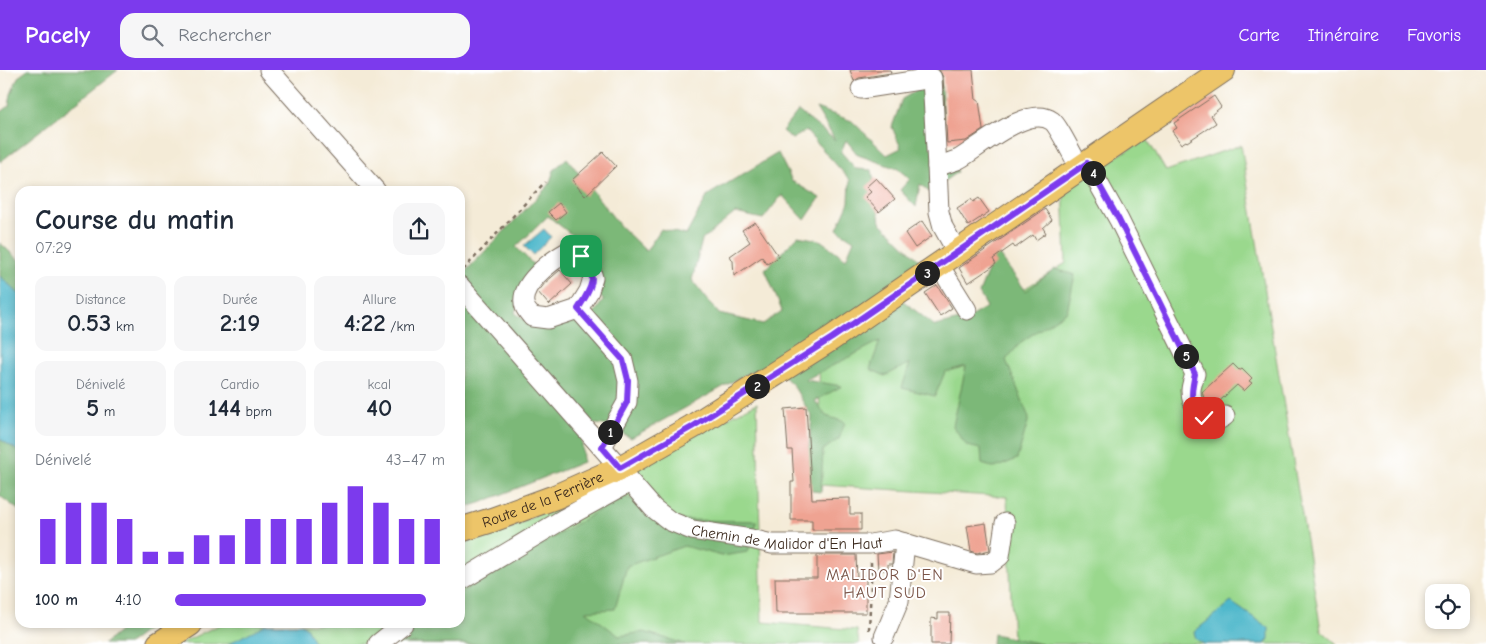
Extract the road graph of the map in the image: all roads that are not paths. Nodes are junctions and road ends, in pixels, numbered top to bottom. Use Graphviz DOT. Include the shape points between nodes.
graph roads {
  1 [pos="269,70"];
  2 [pos="1223,70"];
  3 [pos="861,89"];
  4 [pos="1084,166"];
  5 [pos="937,167"];
  6 [pos="372,186"];
  7 [pos="948,259"];
  8 [pos="465,292"];
  9 [pos="578,309"];
  10 [pos="967,310"];
  11 [pos="1225,416"];
  12 [pos="602,447"];
  13 [pos="625,475"];
  14 [pos="1005,523"];
  15 [pos="465,528"];
  16 [pos="905,543"];
  17 [pos="465,579"];
  18 [pos="184,628"];
  19 [pos="398,628"];
  20 [pos="876,637"];
  21 [pos="159,644"];
  22 [pos="378,644"];
  1 -- 6 [label="street"];
  2 -- 4 [label="main road, Route de la Ferrière"];
  3 -- 5 [label="street" via="932,78"];
  4 -- 5 [label="street" via="1054,122 1032,118 1009,127 958,159"];
  4 -- 7 [label="main road, Route de la Ferrière"];
  4 -- 11 [label="street" via="1119,220 1195,374 1191,392 1195,406 1204,418 1215,422"];
  5 -- 7 [label="street" via="938,212"];
  7 -- 10 [label="street"];
  7 -- 13 [label="main road, Route de la Ferrière"];
  8 -- 12 [label="street, Chemin de Malidor d'En Haut"];
  9 -- 12 [label="street" via="623,360 628,380 627,402"];
  12 -- 13 [label="street, Chemin de Malidor d'En Haut"];
  13 -- 15 [label="main road, Route de la Ferrière"];
  13 -- 16 [label="street, Chemin de Malidor d'En Haut" via="652,508 670,521 692,530 772,544 870,544 895,540"];
  13 -- 17 [label="street" via="565,518"];
  14 -- 16 [label="street, Chemin de Malidor d'En Haut" via="1000,556 991,563 976,564"];
  16 -- 20 [label="street" via="899,601"];
  18 -- 21 [label="main road"];
  19 -- 22 [label="street"];
}
